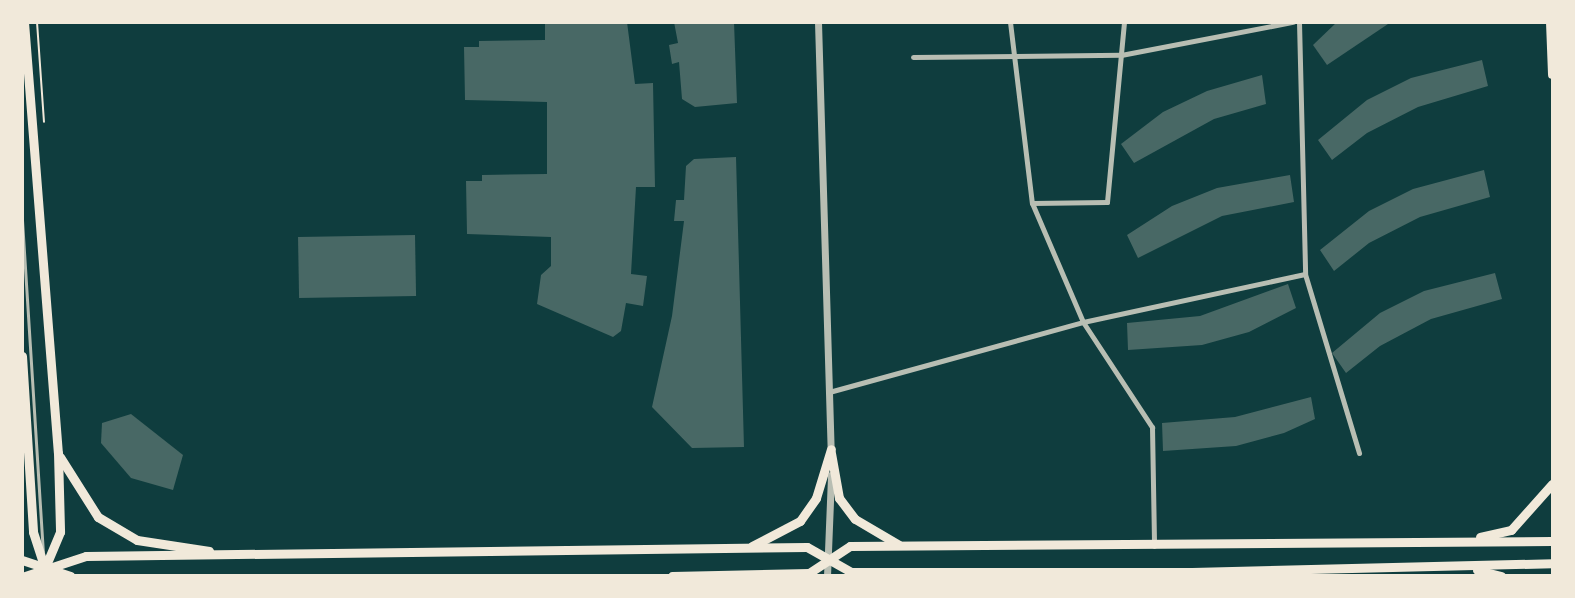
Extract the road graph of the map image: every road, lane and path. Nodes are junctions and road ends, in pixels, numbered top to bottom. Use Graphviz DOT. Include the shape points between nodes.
graph roads {
  1 [pos="24,22"];
  2 [pos="818,22"];
  3 [pos="1010,22"];
  4 [pos="1124,22"];
  5 [pos="1293,22"];
  6 [pos="1299,22"];
  7 [pos="1550,22"];
  8 [pos="1014,55"];
  9 [pos="1121,55"];
  10 [pos="913,57"];
  11 [pos="1552,75"];
  12 [pos="1032,204"];
  13 [pos="22,220"];
  14 [pos="1305,274"];
  15 [pos="1083,322"];
  16 [pos="22,356"];
  17 [pos="25,392"];
  18 [pos="829,392"];
  19 [pos="22,408"];
  20 [pos="831,449"];
  21 [pos="58,453"];
  22 [pos="1359,453"];
  23 [pos="1552,484"];
  24 [pos="1463,541"];
  25 [pos="1552,541"];
  26 [pos="902,546"];
  27 [pos="747,548"];
  28 [pos="1154,548"];
  29 [pos="229,556"];
  30 [pos="22,560"];
  31 [pos="828,561"];
  32 [pos="1552,563"];
  33 [pos="1465,567"];
  34 [pos="1245,573"];
  35 [pos="44,574"];
  36 [pos="906,574"];
  37 [pos="742,575"];
  38 [pos="26,576"];
  39 [pos="69,576"];
  40 [pos="672,576"];
  41 [pos="829,576"];
  42 [pos="1501,576"];
  1 -- 21 [label="main road"];
  2 -- 18 [label="street"];
  3 -- 8 [label="street"];
  4 -- 9 [label="street"];
  5 -- 9 [label="street"];
  6 -- 14 [label="street"];
  7 -- 11 [label="main road"];
  8 -- 9 [label="street"];
  8 -- 10 [label="street"];
  8 -- 12 [label="street"];
  9 -- 12 [label="street" via="1107,202"];
  12 -- 15 [label="street"];
  13 -- 35 [label="lane"];
  14 -- 15 [label="street"];
  14 -- 22 [label="street"];
  15 -- 18 [label="street"];
  15 -- 28 [label="street" via="1152,428"];
  16 -- 17 [label="main road"];
  17 -- 19 [label="main road"];
  17 -- 35 [label="main road" via="33,532"];
  18 -- 20 [label="street"];
  20 -- 26 [label="main road" via="839,498 855,519"];
  20 -- 27 [label="main road" via="816,498 800,520"];
  20 -- 31 [label="street"];
  21 -- 29 [label="main road" via="98,517 137,540"];
  21 -- 35 [label="main road" via="60,532"];
  23 -- 24 [label="main road" via="1511,530"];
  24 -- 25 [label="main road"];
  24 -- 28 [label="main road"];
  26 -- 28 [label="main road"];
  26 -- 31 [label="main road" via="850,546"];
  27 -- 29 [label="main road"];
  27 -- 31 [label="main road" via="807,547"];
  29 -- 35 [label="main road" via="86,556"];
  30 -- 35 [label="main road"];
  31 -- 36 [label="main road" via="851,572"];
  31 -- 37 [label="main road" via="809,573"];
  31 -- 41 [label="street"];
  32 -- 33 [label="main road"];
  33 -- 34 [label="main road"];
  33 -- 42 [label="main road"];
  34 -- 36 [label="main road"];
  35 -- 38 [label="main road"];
  35 -- 39 [label="main road"];
  37 -- 40 [label="main road"];
}
